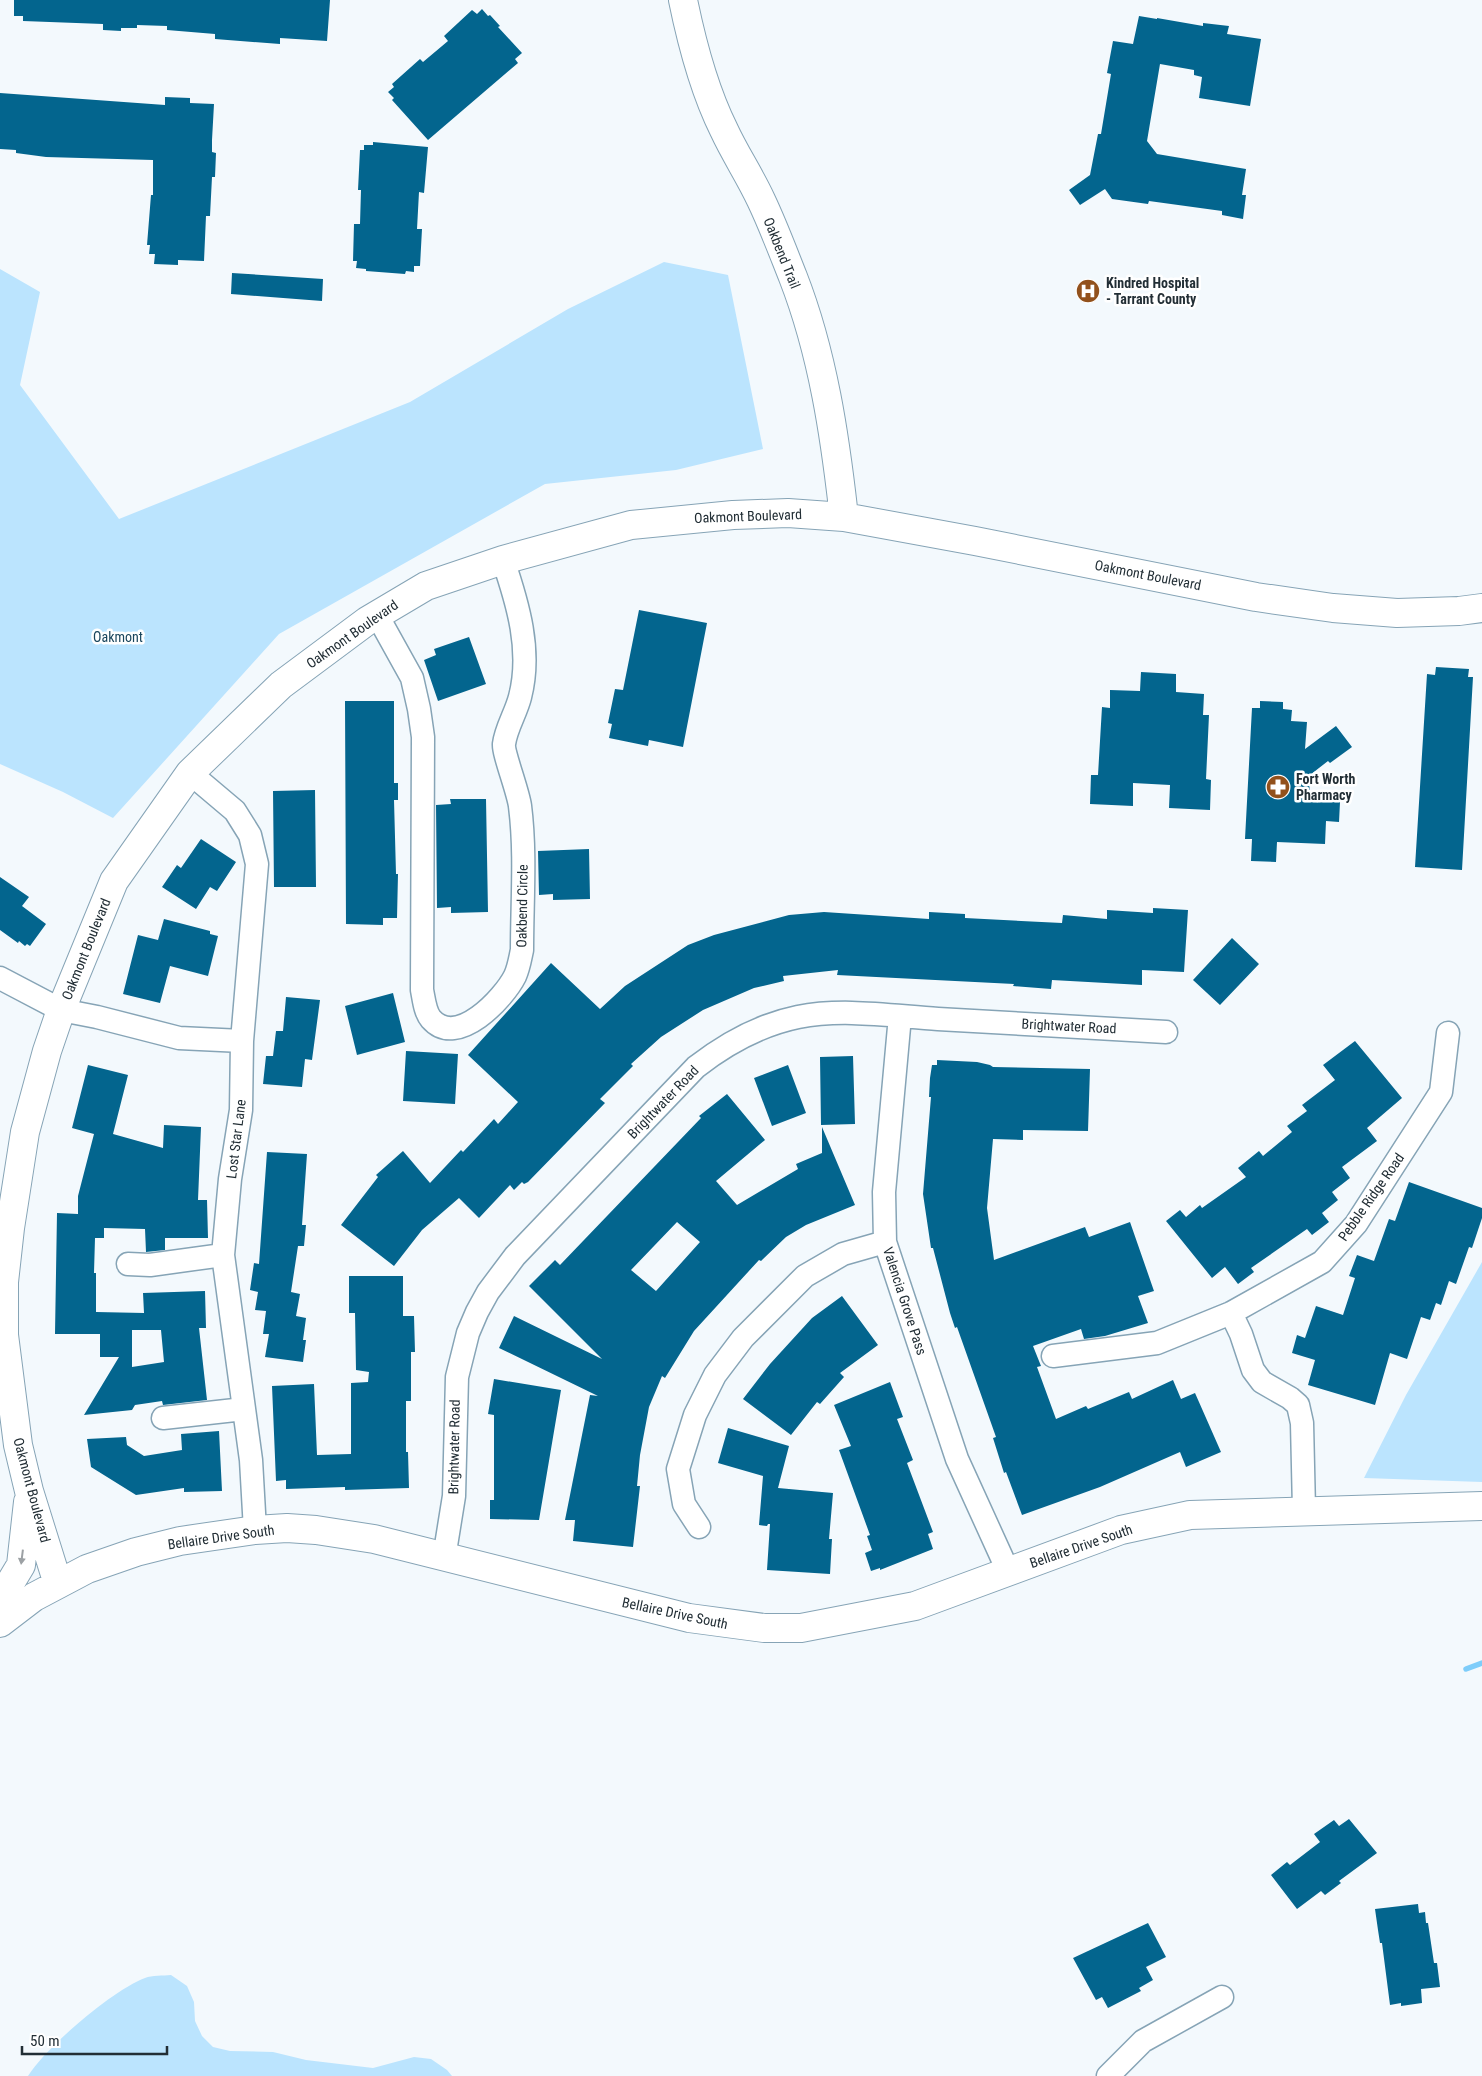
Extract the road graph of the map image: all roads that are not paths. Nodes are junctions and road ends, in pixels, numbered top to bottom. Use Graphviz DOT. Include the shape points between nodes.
graph roads {
  1 [pos="684,0"];
  2 [pos="844,517"];
  3 [pos="503,560"];
  4 [pos="1482,608"];
  5 [pos="377,615"];
  6 [pos="190,773"];
  7 [pos="0,978"];
  8 [pos="61,1010"];
  9 [pos="900,1016"];
  10 [pos="1166,1032"];
  11 [pos="1448,1033"];
  12 [pos="242,1041"];
  13 [pos="885,1242"];
  14 [pos="223,1255"];
  15 [pos="128,1264"];
  16 [pos="1231,1313"];
  17 [pos="1053,1356"];
  18 [pos="244,1409"];
  19 [pos="163,1418"];
  20 [pos="29,1491"];
  21 [pos="1482,1506"];
  22 [pos="1304,1510"];
  23 [pos="699,1527"];
  24 [pos="255,1530"];
  25 [pos="444,1558"];
  26 [pos="1008,1571"];
  27 [pos="58,1584"];
  28 [pos="0,1600"];
  29 [pos="0,1623"];
  30 [pos="1222,1997"];
  31 [pos="1108,2076"];
  1 -- 2 [label="street, Oakbend Trail" via="710,98 762,201 794,279 813,340 836,445"];
  2 -- 3 [label="street, Oakmont Boulevard" via="724,515 632,525"];
  2 -- 4 [label="street, Oakmont Boulevard" via="1256,597 1333,608 1397,613"];
  3 -- 5 [label="street, Oakmont Boulevard" via="426,586"];
  3 -- 5 [label="street, Oakbend Circle" via="523,632 524,678 503,745 520,803 522,950 517,970 507,989 478,1018 454,1028 431,1020 422,990 423,737 412,678"];
  5 -- 6 [label="street, Oakmont Boulevard" via="281,685"];
  6 -- 8 [label="street, Oakmont Boulevard" via="114,881"];
  6 -- 12 [label="street, Lost Star Lane" via="235,811 250,835 257,864"];
  7 -- 8 [label="street"];
  8 -- 12 [label="street" via="178,1038"];
  8 -- 20 [label="street, Oakmont Boulevard" via="25,1132 4,1282 4,1335 18,1445"];
  9 -- 10 [label="street, Brightwater Road"];
  9 -- 13 [label="street, Valencia Grove Pass" via="884,1192"];
  9 -- 25 [label="street, Brightwater Road" via="843,1013 798,1017 754,1031 714,1053 696,1067 501,1273 477,1312 460,1362 455,1400 454,1496"];
  11 -- 16 [label="street, Pebble Ridge Road" via="1441,1092 1356,1224 1322,1262"];
  12 -- 14 [label="street, Lost Star Lane" via="241,1110"];
  13 -- 23 [label="street" via="843,1254 806,1276 743,1338 715,1374 695,1416 678,1469 684,1504"];
  13 -- 26 [label="street, Valencia Grove Pass" via="957,1459"];
  14 -- 15 [label="street" via="150,1265"];
  14 -- 18 [label="street, Lost Star Lane"];
  16 -- 17 [label="street, Pebble Ridge Road" via="1157,1343"];
  16 -- 22 [label="street" via="1253,1370 1262,1382 1298,1405 1302,1423"];
  18 -- 19 [label="street"];
  18 -- 24 [label="street, Lost Star Lane"];
  20 -- 27 [label="street, Oakmont Boulevard"];
  20 -- 28 [label="street, one-way" via="21,1565"];
  21 -- 22 [label="street, Bellaire Drive South"];
  22 -- 26 [label="street, Bellaire Drive South" via="1190,1515 1121,1530"];
  24 -- 25 [label="street, Bellaire Drive South" via="316,1530 374,1540"];
  24 -- 27 [label="street, Bellaire Drive South" via="180,1541 136,1552"];
  25 -- 26 [label="street, Bellaire Drive South" via="689,1618 764,1628 801,1628 883,1614 915,1606"];
  27 -- 29 [label="street, Bellaire Drive South" via="34,1596"];
  30 -- 31 [label="street" via="1143,2041"];
}
